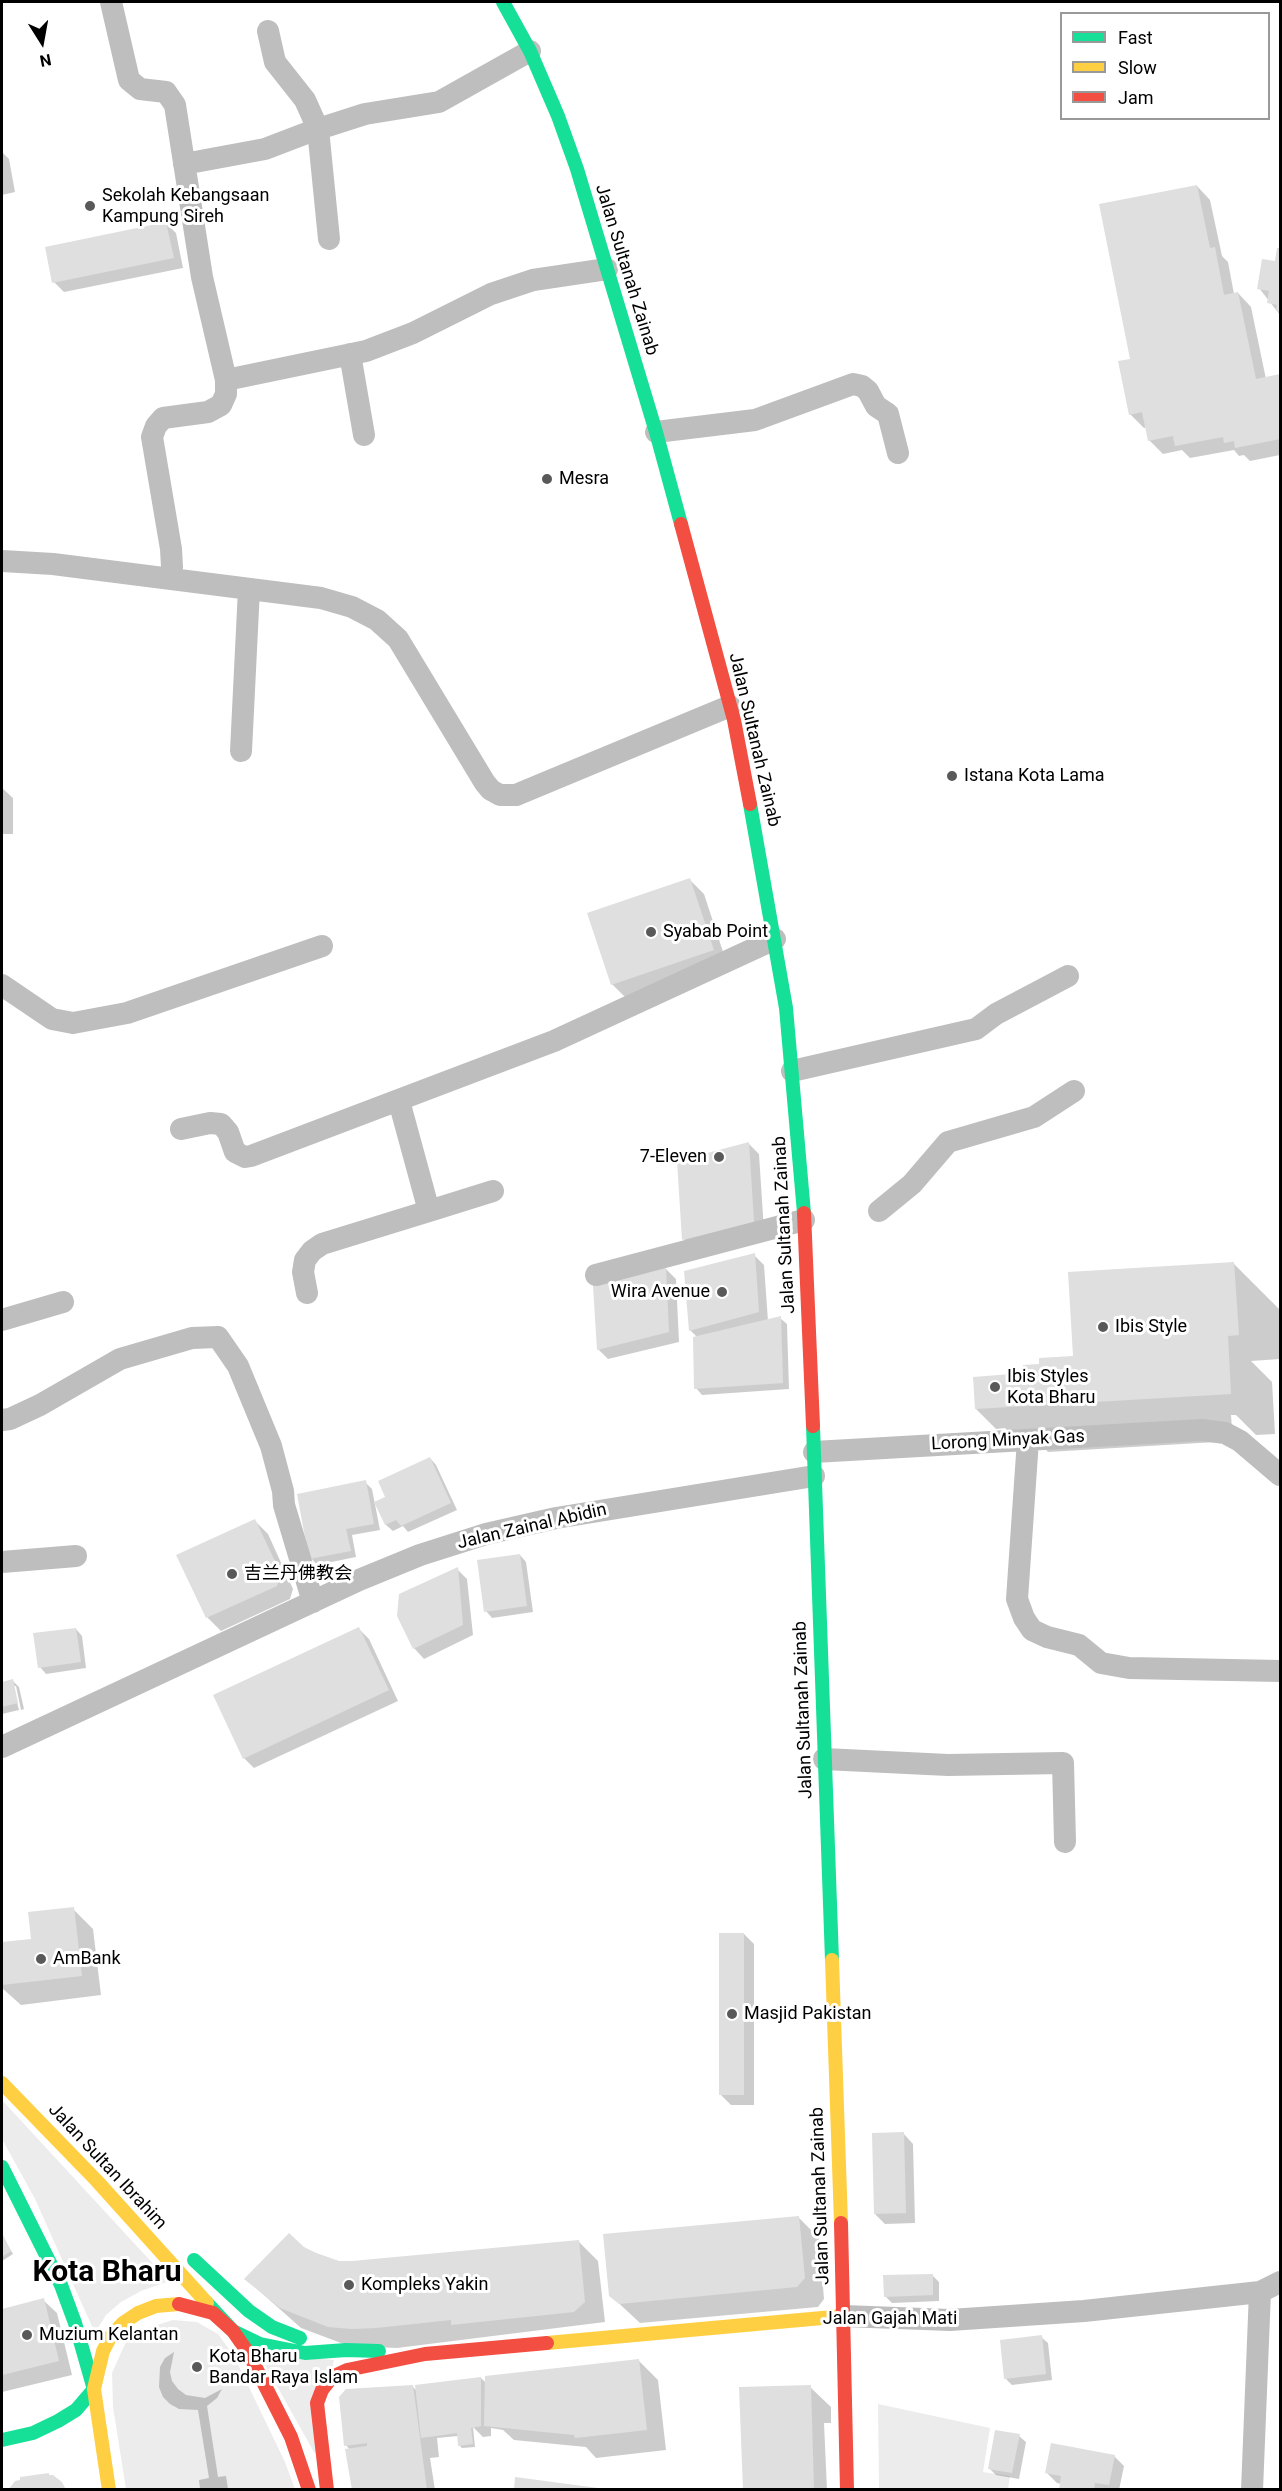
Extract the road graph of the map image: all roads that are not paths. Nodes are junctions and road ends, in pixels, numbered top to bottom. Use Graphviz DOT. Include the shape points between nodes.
graph roads {
  1 [pos="111,2"];
  2 [pos="503,2"];
  3 [pos="268,30"];
  4 [pos="530,51"];
  5 [pos="318,129"];
  6 [pos="184,164"];
  7 [pos="329,239"];
  8 [pos="607,269"];
  9 [pos="350,354"];
  10 [pos="226,380"];
  11 [pos="657,432"];
  12 [pos="364,435"];
  13 [pos="898,453"];
  14 [pos="2,561"];
  15 [pos="171,579"];
  16 [pos="249,589"];
  17 [pos="730,706"];
  18 [pos="241,751"];
  19 [pos="775,939"];
  20 [pos="322,946"];
  21 [pos="1068,976"];
  22 [pos="2,985"];
  23 [pos="792,1071"];
  24 [pos="1074,1091"];
  25 [pos="399,1101"];
  26 [pos="182,1129"];
  27 [pos="493,1191"];
  28 [pos="879,1210"];
  29 [pos="429,1211"];
  30 [pos="804,1220"];
  31 [pos="596,1275"];
  32 [pos="307,1293"];
  33 [pos="63,1302"];
  34 [pos="2,1320"];
  35 [pos="2,1420"];
  36 [pos="1028,1440"];
  37 [pos="814,1452"];
  38 [pos="1281,1475"];
  39 [pos="814,1476"];
  40 [pos="76,1556"];
  41 [pos="2,1562"];
  42 [pos="313,1602"];
  43 [pos="1281,1671"];
  44 [pos="2,1748"];
  45 [pos="824,1760"];
  46 [pos="1065,1842"];
  47 [pos="2,2083"];
  48 [pos="2,2167"];
  49 [pos="102,2187"];
  50 [pos="149,2220"];
  51 [pos="183,2249"];
  52 [pos="1281,2282"];
  53 [pos="1260,2292"];
  54 [pos="844,2316"];
  55 [pos="233,2331"];
  56 [pos="346,2350"];
  57 [pos="425,2354"];
  58 [pos="94,2390"];
  59 [pos="2,2440"];
  60 [pos="106,2465"];
  61 [pos="107,2490"];
  62 [pos="309,2490"];
  63 [pos="327,2490"];
  64 [pos="847,2490"];
  65 [pos="1252,2490"];
  1 -- 6 [label="street" via="129,80 140,89 158,90 175,105"];
  2 -- 4 [label="main road, Jalan Sultanah Zainab"];
  3 -- 5 [label="street" via="275,62 305,100"];
  4 -- 5 [label="street" via="439,102 365,114"];
  4 -- 8 [label="main road, Jalan Sultanah Zainab" via="577,169"];
  5 -- 6 [label="street" via="265,149"];
  5 -- 7 [label="street"];
  6 -- 10 [label="street" via="202,277"];
  8 -- 9 [label="street" via="533,280 491,294 392,343"];
  8 -- 11 [label="main road, Jalan Sultanah Zainab"];
  9 -- 10 [label="street"];
  9 -- 12 [label="street"];
  10 -- 15 [label="street" via="221,405 208,412 163,418 152,437 171,549"];
  11 -- 13 [label="street" via="755,420 853,384 868,391 876,406 888,414"];
  11 -- 17 [label="main road, Jalan Sultanah Zainab"];
  14 -- 15 [label="street"];
  15 -- 16 [label="street"];
  16 -- 17 [label="street" via="321,598 377,620 398,639 485,783 500,795 516,795"];
  16 -- 18 [label="street"];
  17 -- 19 [label="main road, Jalan Sultanah Zainab"];
  19 -- 23 [label="main road, Jalan Sultanah Zainab"];
  19 -- 25 [label="street" via="554,1041"];
  20 -- 22 [label="street" via="127,1013 73,1023 52,1019"];
  21 -- 23 [label="street" via="996,1014 976,1029"];
  23 -- 30 [label="main road, Jalan Sultanah Zainab"];
  24 -- 28 [label="street" via="1034,1117 948,1142 912,1185"];
  25 -- 26 [label="street" via="245,1157 235,1152 221,1124"];
  25 -- 29 [label="street"];
  27 -- 29 [label="street"];
  29 -- 32 [label="street" via="322,1244 306,1260 303,1272"];
  30 -- 31 [label="street"];
  30 -- 37 [label="main road, Jalan Sultanah Zainab"];
  33 -- 34 [label="street"];
  35 -- 42 [label="street" via="40,1405 120,1359 192,1338 218,1337 238,1366 270,1446"];
  36 -- 37 [label="street, Lorong Minyak Gas"];
  36 -- 38 [label="street, Lorong Minyak Gas" via="1202,1430 1225,1433"];
  36 -- 43 [label="street" via="1017,1599 1032,1630 1079,1645 1101,1663 1129,1668"];
  37 -- 39 [label="main road, Jalan Sultanah Zainab"];
  39 -- 42 [label="street, Jalan Zainal Abidin" via="556,1518 486,1534 420,1556"];
  39 -- 45 [label="main road, Jalan Sultanah Zainab"];
  40 -- 41 [label="street"];
  42 -- 44 [label="street, Jalan Zainal Abidin"];
  45 -- 46 [label="street" via="948,1765 1063,1763"];
  45 -- 54 [label="main road, Jalan Sultanah Zainab"];
  47 -- 49 [label="main road, Jalan Sultan Ibrahim"];
  48 -- 58 [label="main road" via="61,2286"];
  49 -- 50 [label="main road"];
  49 -- 55 [label="main road, Jalan Sultan Ibrahim"];
  51 -- 56 [label="main road" via="249,2311 272,2327"];
  52 -- 53 [label="street, Jalan Gajah Mati"];
  53 -- 54 [label="street, Jalan Gajah Mati" via="1144,2306 950,2320"];
  53 -- 65 [label="street"];
  54 -- 57 [label="main road, Jalan Gajah Mati"];
  54 -- 64 [label="main road, Jalan Sultanah Zainab"];
  55 -- 56 [label="main road, Jalan Gajah Mati" via="283,2350"];
  55 -- 58 [label="main road" via="213,2313 194,2306 176,2303 138,2313 111,2336 100,2360"];
  55 -- 62 [label="main road" via="291,2437"];
  56 -- 57 [label="main road, Jalan Gajah Mati"];
  57 -- 63 [label="main road, Jalan Gajah Mati" via="347,2370 332,2377 322,2390 317,2418"];
  58 -- 59 [label="main road" via="76,2410 58,2421 33,2433"];
  58 -- 60 [label="main road"];
  60 -- 61 [label="street"];
}
